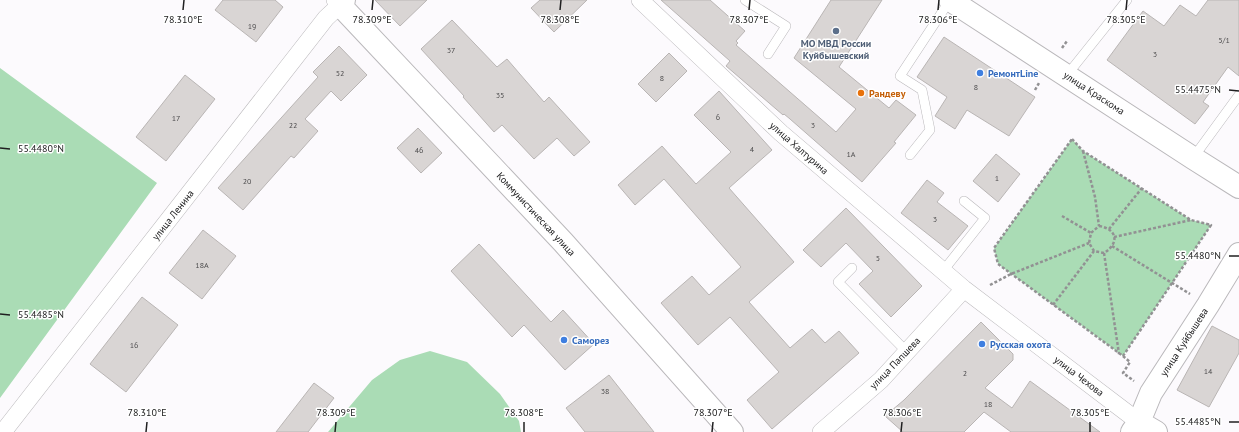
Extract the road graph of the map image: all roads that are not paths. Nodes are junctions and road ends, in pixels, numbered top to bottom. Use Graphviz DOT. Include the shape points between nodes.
graph roads {
  1 [pos="640,0"];
  2 [pos="745,0"];
  3 [pos="950,0"];
  4 [pos="1127,0"];
  5 [pos="340,2"];
  6 [pos="768,54"];
  7 [pos="1067,76"];
  8 [pos="1239,95"];
  9 [pos="910,155"];
  10 [pos="1193,158"];
  11 [pos="1239,187"];
  12 [pos="964,200"];
  13 [pos="1239,254"];
  14 [pos="852,268"];
  15 [pos="943,271"];
  16 [pos="968,291"];
  17 [pos="907,352"];
  18 [pos="1142,429"];
  19 [pos="3,432"];
  20 [pos="732,432"];
  21 [pos="822,432"];
  1 -- 15 [label="street, улица Халтурина" via="781,133"];
  2 -- 6 [label="lane" via="786,26"];
  3 -- 7 [label="street, улица Краскома"];
  3 -- 9 [label="lane" via="900,76 922,90 930,130"];
  4 -- 7 [label="lane"];
  5 -- 19 [label="street, улица Ленина"];
  5 -- 20 [label="street, Коммунистическая улица" via="563,242"];
  7 -- 10 [label="street, улица Краскома"];
  8 -- 10 [label="lane"];
  10 -- 11 [label="street, улица Краскома"];
  12 -- 15 [label="lane" via="985,218"];
  13 -- 18 [label="street, улица Куйбышева" via="1151,394"];
  14 -- 17 [label="lane" via="838,282"];
  15 -- 16 [label="street, улица Халтурина"];
  16 -- 17 [label="street, улица Папшева"];
  16 -- 18 [label="street, улица Чехова"];
  17 -- 21 [label="street, улица Папшева"];
}
